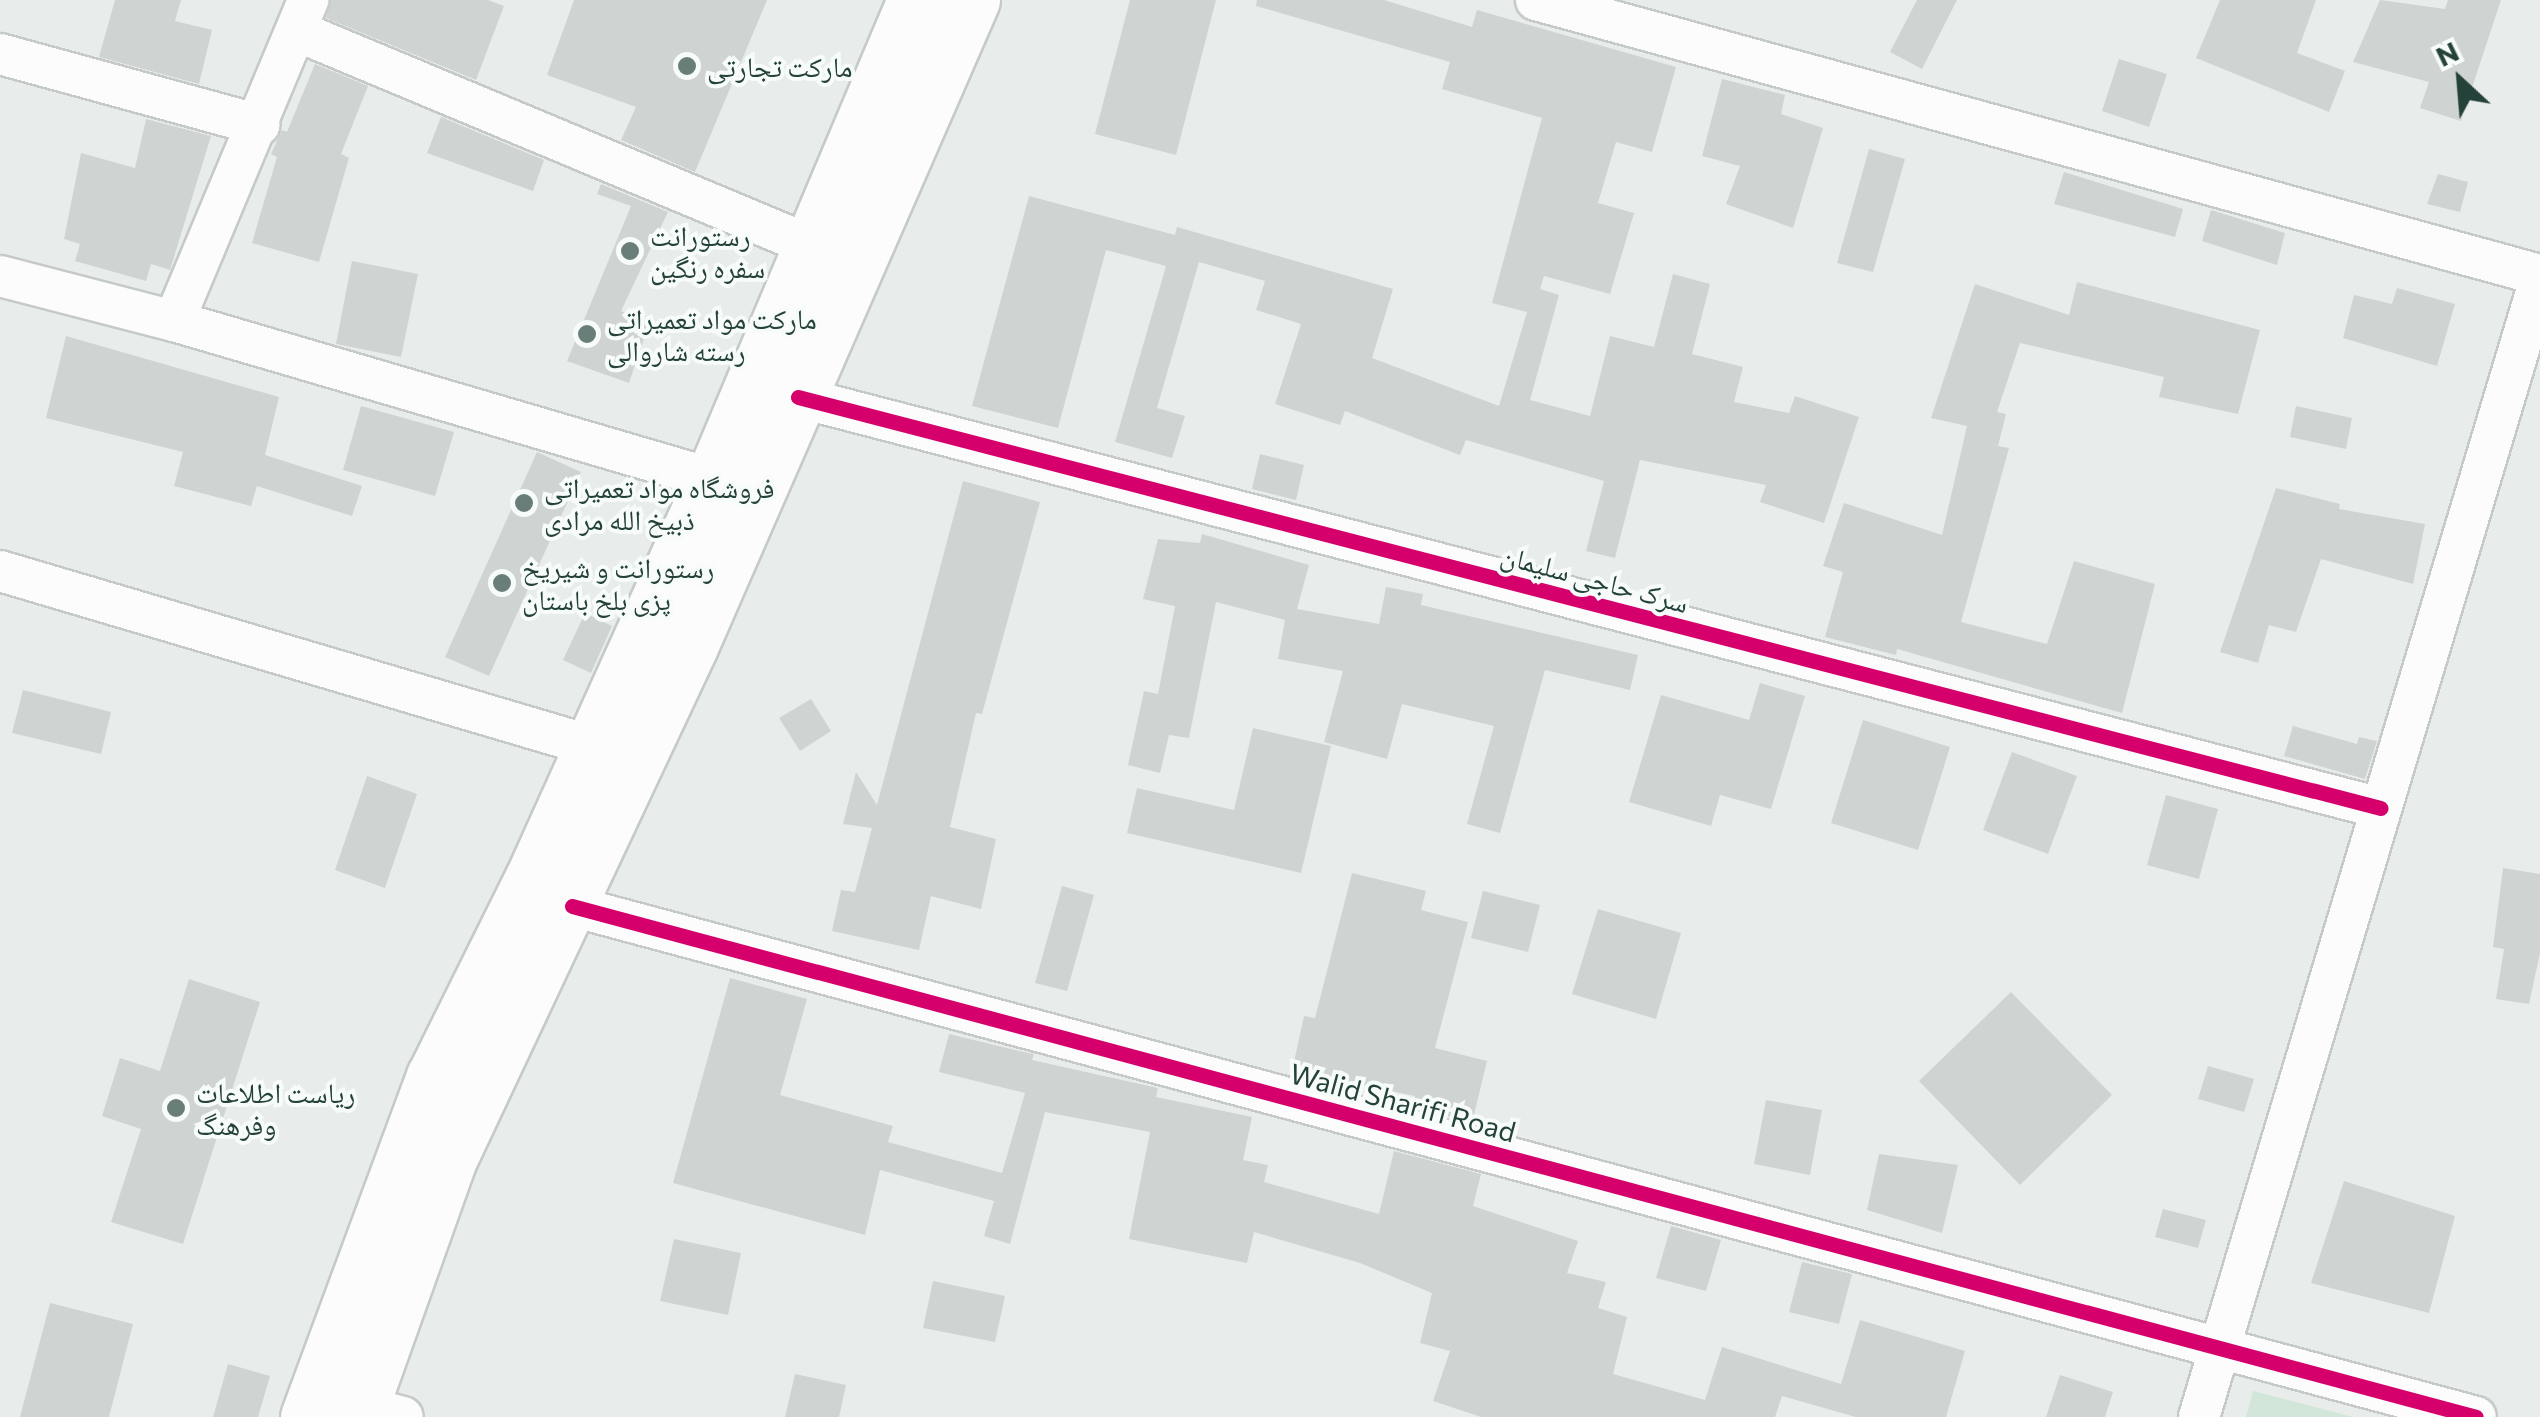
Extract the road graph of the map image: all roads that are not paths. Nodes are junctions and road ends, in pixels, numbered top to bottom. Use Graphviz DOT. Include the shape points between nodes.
graph roads {
  1 [pos="915,0"];
  2 [pos="972,0"];
  3 [pos="1536,0"];
  4 [pos="302,16"];
  5 [pos="0,54"];
  6 [pos="259,125"];
  7 [pos="807,244"];
  8 [pos="0,276"];
  9 [pos="2540,277"];
  10 [pos="174,320"];
  11 [pos="798,397"];
  12 [pos="713,479"];
  13 [pos="0,571"];
  14 [pos="615,753"];
  15 [pos="2380,808"];
  16 [pos="572,906"];
  17 [pos="2220,1347"];
  18 [pos="349,1410"];
  19 [pos="2200,1417"];
  20 [pos="2476,1417"];
  1 -- 7 [label="street"];
  2 -- 11 [label="street"];
  3 -- 9 [label="street"];
  4 -- 6 [label="street"];
  4 -- 7 [label="street"];
  5 -- 6 [label="street"];
  6 -- 10 [label="street"];
  7 -- 12 [label="street"];
  8 -- 10 [label="street"];
  9 -- 15 [label="street"];
  10 -- 12 [label="street"];
  11 -- 14 [label="street"];
  11 -- 15 [label="street, سرک حاجی سلیمان"];
  12 -- 14 [label="street"];
  13 -- 14 [label="street"];
  14 -- 16 [label="street"];
  14 -- 18 [label="street" via="434,1077"];
  15 -- 17 [label="street"];
  16 -- 17 [label="street, Walid Sharifi Road"];
  16 -- 18 [label="street" via="448,1162"];
  17 -- 19 [label="street"];
  17 -- 20 [label="street, Walid Sharifi Road"];
}
